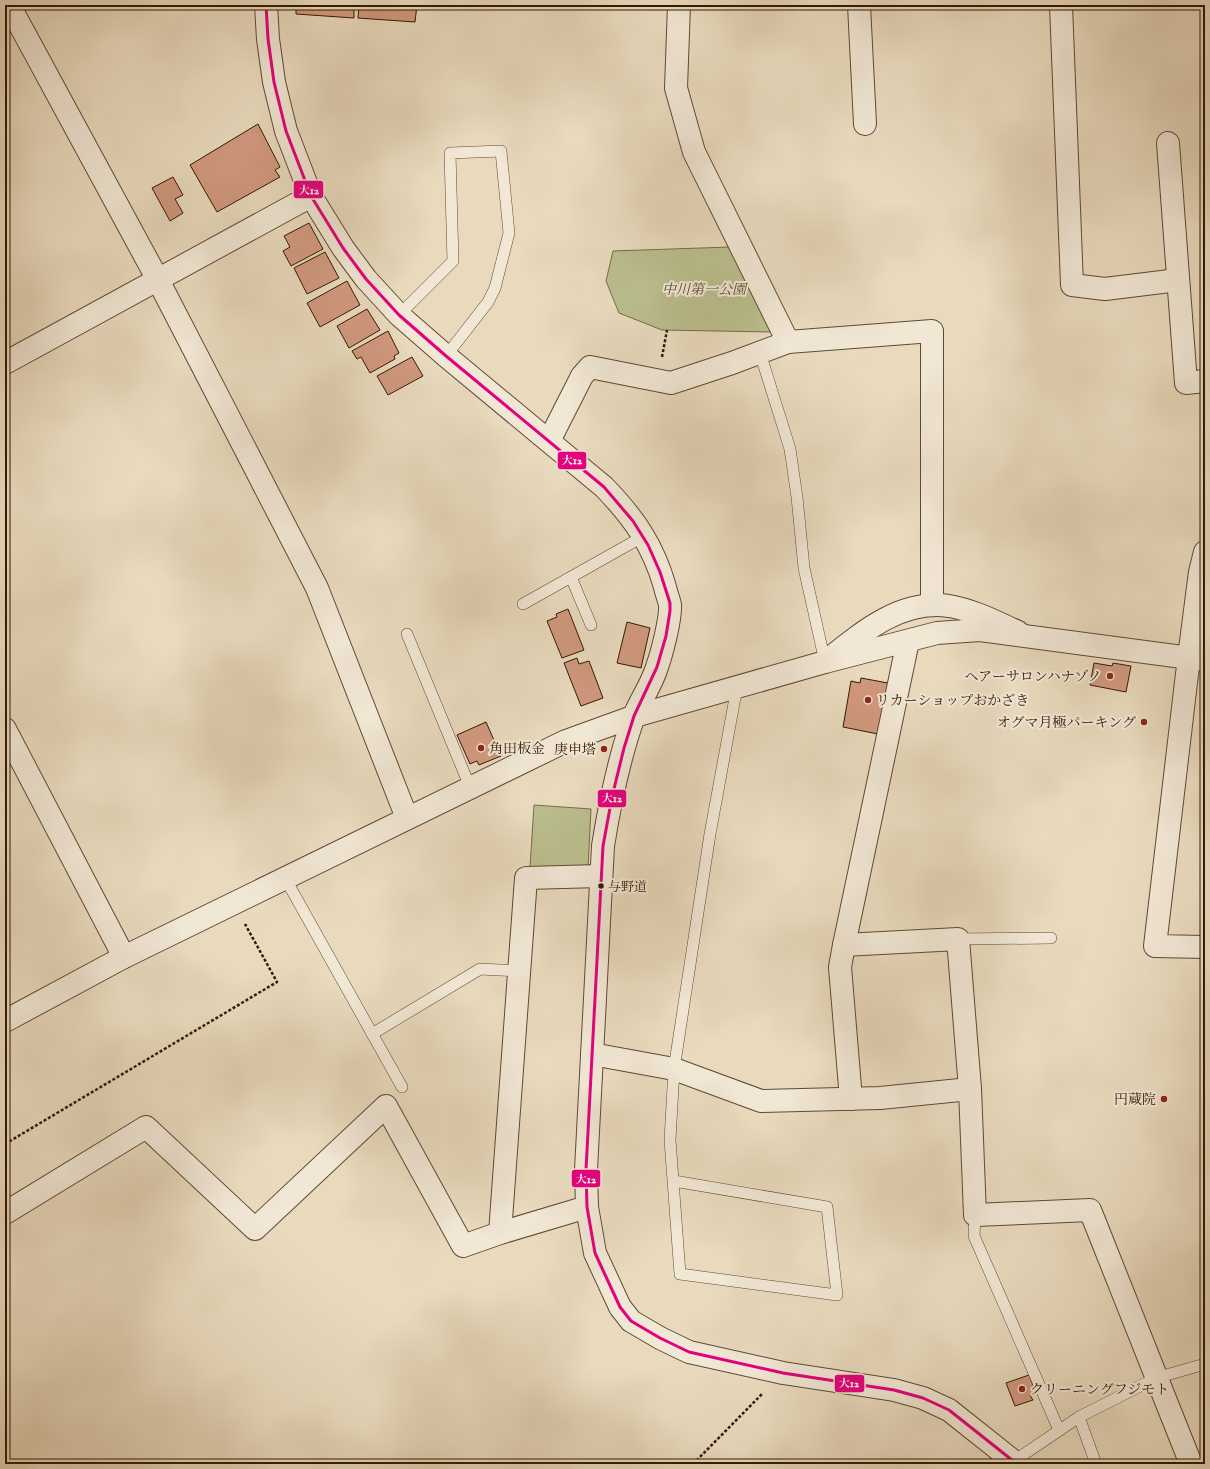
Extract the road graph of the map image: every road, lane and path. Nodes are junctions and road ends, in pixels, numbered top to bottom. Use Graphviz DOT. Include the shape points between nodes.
graph roads {
  1 [pos="9,5"];
  2 [pos="266,5"];
  3 [pos="679,5"];
  4 [pos="859,5"];
  5 [pos="1061,5"];
  6 [pos="865,124"];
  7 [pos="1168,143"];
  8 [pos="311,196"];
  9 [pos="158,280"];
  10 [pos="1178,280"];
  11 [pos="399,315"];
  12 [pos="667,330"];
  13 [pos="788,342"];
  14 [pos="760,352"];
  15 [pos="446,356"];
  16 [pos="661,361"];
  17 [pos="5,363"];
  18 [pos="1205,382"];
  19 [pos="549,441"];
  20 [pos="644,536"];
  21 [pos="1205,552"];
  22 [pos="571,577"];
  23 [pos="523,604"];
  24 [pos="932,604"];
  25 [pos="591,625"];
  26 [pos="407,634"];
  27 [pos="1026,636"];
  28 [pos="908,641"];
  29 [pos="1197,659"];
  30 [pos="825,662"];
  31 [pos="737,687"];
  32 [pos="635,716"];
  33 [pos="5,729"];
  34 [pos="470,787"];
  35 [pos="407,818"];
  36 [pos="601,876"];
  37 [pos="285,878"];
  38 [pos="234,903"];
  39 [pos="1051,938"];
  40 [pos="958,939"];
  41 [pos="844,945"];
  42 [pos="1205,947"];
  43 [pos="124,958"];
  44 [pos="519,971"];
  45 [pos="5,1021"];
  46 [pos="372,1034"];
  47 [pos="592,1054"];
  48 [pos="674,1069"];
  49 [pos="402,1087"];
  50 [pos="970,1089"];
  51 [pos="851,1099"];
  52 [pos="5,1144"];
  53 [pos="674,1181"];
  54 [pos="587,1207"];
  55 [pos="5,1213"];
  56 [pos="975,1215"];
  57 [pos="500,1234"];
  58 [pos="1205,1364"];
  59 [pos="783,1373"];
  60 [pos="1156,1378"];
  61 [pos="1079,1417"];
  62 [pos="1059,1430"];
  63 [pos="1016,1463"];
  64 [pos="693,1464"];
  65 [pos="1096,1464"];
  66 [pos="1191,1464"];
  1 -- 9 [label="street"];
  2 -- 8 [label="street" via="268,40 276,89 286,131"];
  3 -- 13 [label="street" via="676,88 694,152"];
  4 -- 6 [label="street"];
  5 -- 10 [label="street" via="1072,285 1105,289"];
  7 -- 10 [label="street"];
  8 -- 9 [label="street"];
  8 -- 11 [label="street" via="343,248 366,279"];
  9 -- 17 [label="street"];
  9 -- 35 [label="street" via="317,588"];
  10 -- 18 [label="street" via="1186,383"];
  11 -- 15 [label="street"];
  11 -- 15 [label="lane" via="453,261 450,153 501,151 509,233 495,288 488,302"];
  12 -- 16 [label="path"];
  13 -- 14 [label="street"];
  13 -- 24 [label="street" via="932,331"];
  14 -- 19 [label="street" via="671,383 590,367 582,376"];
  14 -- 30 [label="lane" via="790,449 804,568"];
  15 -- 19 [label="street"];
  19 -- 20 [label="street" via="625,508"];
  20 -- 22 [label="lane"];
  20 -- 32 [label="street" via="660,570 670,605 657,668"];
  21 -- 29 [label="street" via="1200,572"];
  22 -- 23 [label="lane"];
  22 -- 25 [label="lane"];
  24 -- 27 [label="street" via="951,606 979,615"];
  24 -- 30 [label="street" via="890,615 862,632"];
  26 -- 34 [label="lane"];
  27 -- 28 [label="street" via="980,630 937,633"];
  27 -- 29 [label="street"];
  28 -- 30 [label="street"];
  28 -- 41 [label="street"];
  29 -- 42 [label="street" via="1155,946"];
  30 -- 31 [label="street"];
  31 -- 32 [label="street"];
  31 -- 48 [label="lane" via="710,834"];
  32 -- 34 [label="street" via="566,741"];
  32 -- 36 [label="street" via="619,765 609,809"];
  33 -- 43 [label="street"];
  34 -- 35 [label="street"];
  35 -- 37 [label="street"];
  36 -- 44 [label="street" via="526,878"];
  36 -- 47 [label="street"];
  37 -- 38 [label="street"];
  37 -- 46 [label="lane"];
  38 -- 43 [label="street"];
  38 -- 52 [label="path" via="277,982"];
  39 -- 40 [label="lane"];
  40 -- 41 [label="street"];
  40 -- 50 [label="street"];
  41 -- 51 [label="street" via="840,967"];
  43 -- 45 [label="street"];
  44 -- 46 [label="lane" via="480,969"];
  44 -- 57 [label="street"];
  46 -- 49 [label="lane"];
  47 -- 48 [label="street"];
  47 -- 54 [label="street" via="586,1170"];
  48 -- 51 [label="street" via="761,1101"];
  48 -- 53 [label="lane" via="670,1140"];
  50 -- 51 [label="street"];
  50 -- 56 [label="street"];
  53 -- 53 [label="lane" via="680,1274 837,1295 827,1207"];
  54 -- 57 [label="street"];
  54 -- 59 [label="street" via="595,1253 620,1307 631,1321 689,1352"];
  55 -- 57 [label="street" via="146,1127 255,1229 386,1106 463,1246"];
  56 -- 60 [label="street" via="1090,1210"];
  56 -- 62 [label="lane" via="974,1236"];
  58 -- 60 [label="lane"];
  59 -- 63 [label="street" via="894,1390 922,1398 949,1410"];
  59 -- 64 [label="path"];
  60 -- 61 [label="lane"];
  60 -- 66 [label="street"];
  61 -- 62 [label="lane"];
  61 -- 65 [label="lane"];
  62 -- 63 [label="lane"];
}
